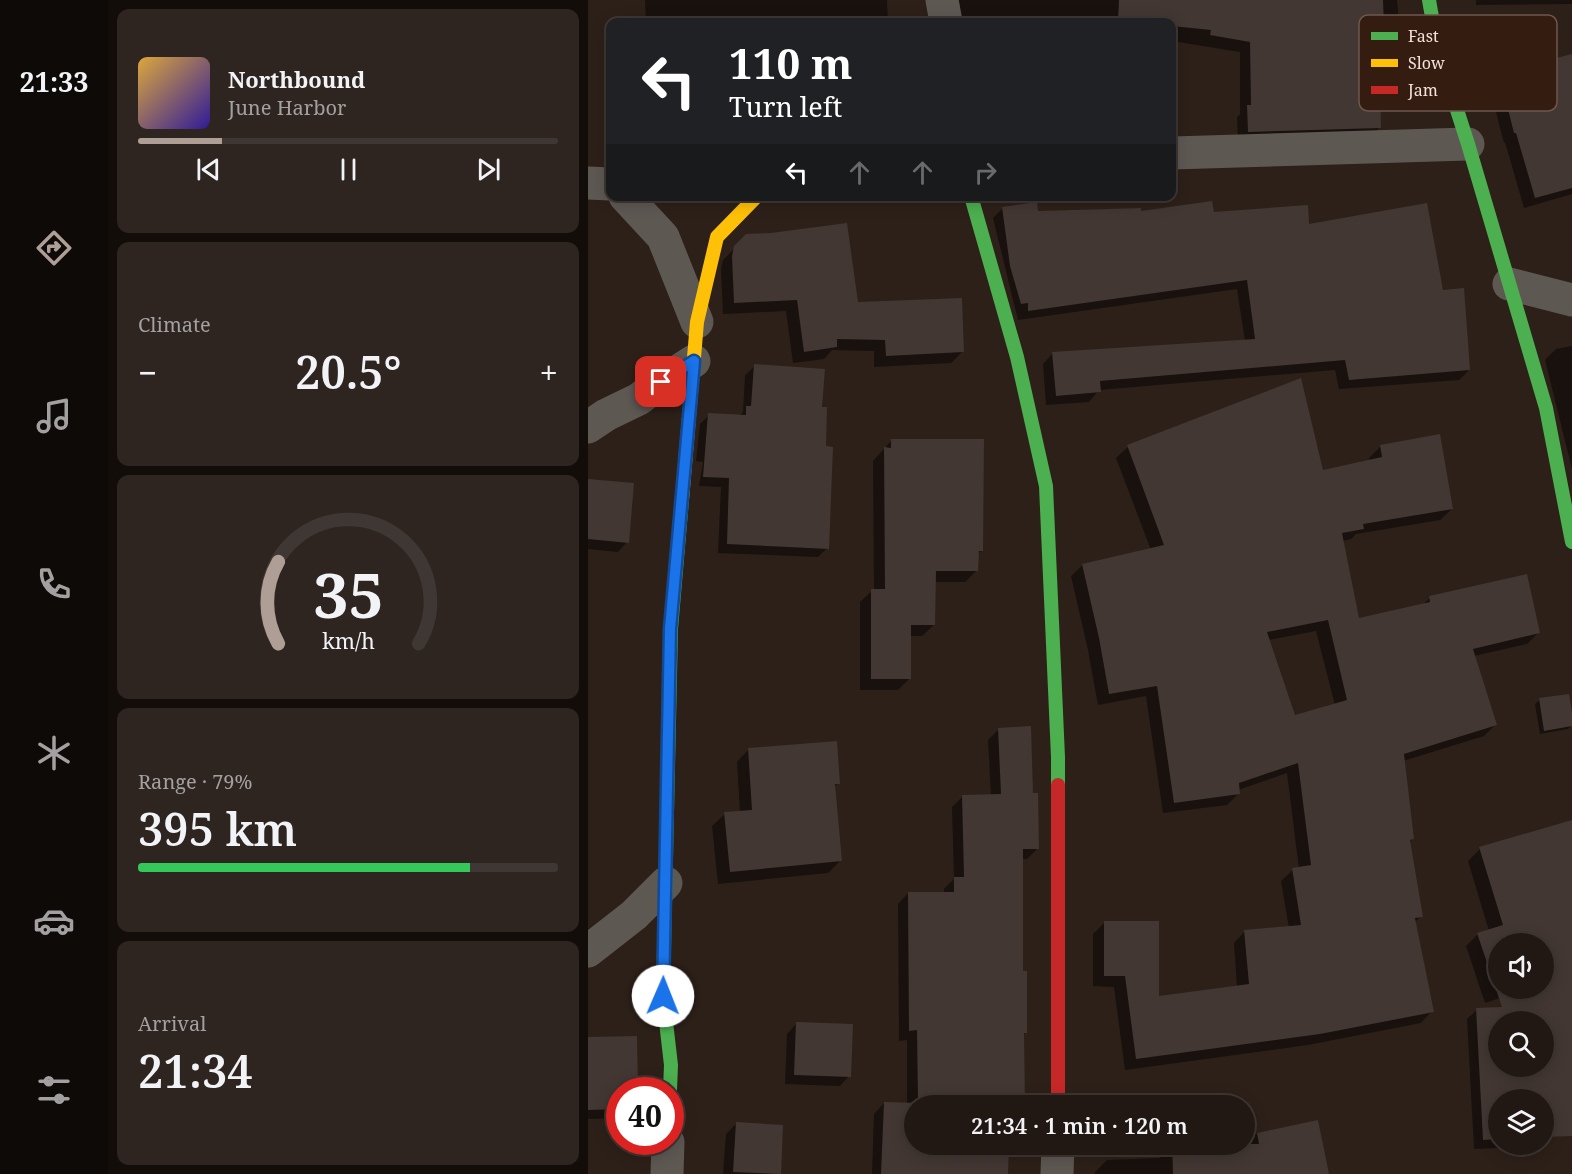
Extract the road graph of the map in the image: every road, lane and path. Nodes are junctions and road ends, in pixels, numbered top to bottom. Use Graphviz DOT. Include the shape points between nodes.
graph roads {
  1 [pos="942,0"];
  2 [pos="1429,0"];
  3 [pos="1432,15"];
  4 [pos="945,18"];
  5 [pos="1457,111"];
  6 [pos="1468,144"];
  7 [pos="1176,153"];
  8 [pos="588,183"];
  9 [pos="606,184"];
  10 [pos="630,201"];
  11 [pos="752,201"];
  12 [pos="972,201"];
  13 [pos="1509,284"];
  14 [pos="1572,300"];
  15 [pos="697,322"];
  16 [pos="694,361"];
  17 [pos="588,427"];
  18 [pos="1572,542"];
  19 [pos="666,883"];
  20 [pos="588,951"];
  21 [pos="671,1077"];
  22 [pos="1058,1095"];
  23 [pos="668,1155"];
  24 [pos="1058,1155"];
  25 [pos="667,1174"];
  26 [pos="1057,1174"];
  1 -- 4 [label="street"];
  2 -- 3 [label="street"];
  5 -- 6 [label="street"];
  6 -- 7 [label="street"];
  6 -- 13 [label="street"];
  8 -- 9 [label="street"];
  10 -- 15 [label="street" via="663,237"];
  11 -- 15 [label="street" via="717,237"];
  12 -- 22 [label="street" via="1017,357 1046,486 1058,757"];
  13 -- 14 [label="street"];
  13 -- 18 [label="street" via="1546,408"];
  15 -- 16 [label="street"];
  16 -- 17 [label="street" via="639,399"];
  16 -- 19 [label="street" via="670,629"];
  19 -- 20 [label="street" via="634,915"];
  19 -- 21 [label="street" via="663,996"];
  23 -- 25 [label="street"];
  24 -- 26 [label="street"];
}
